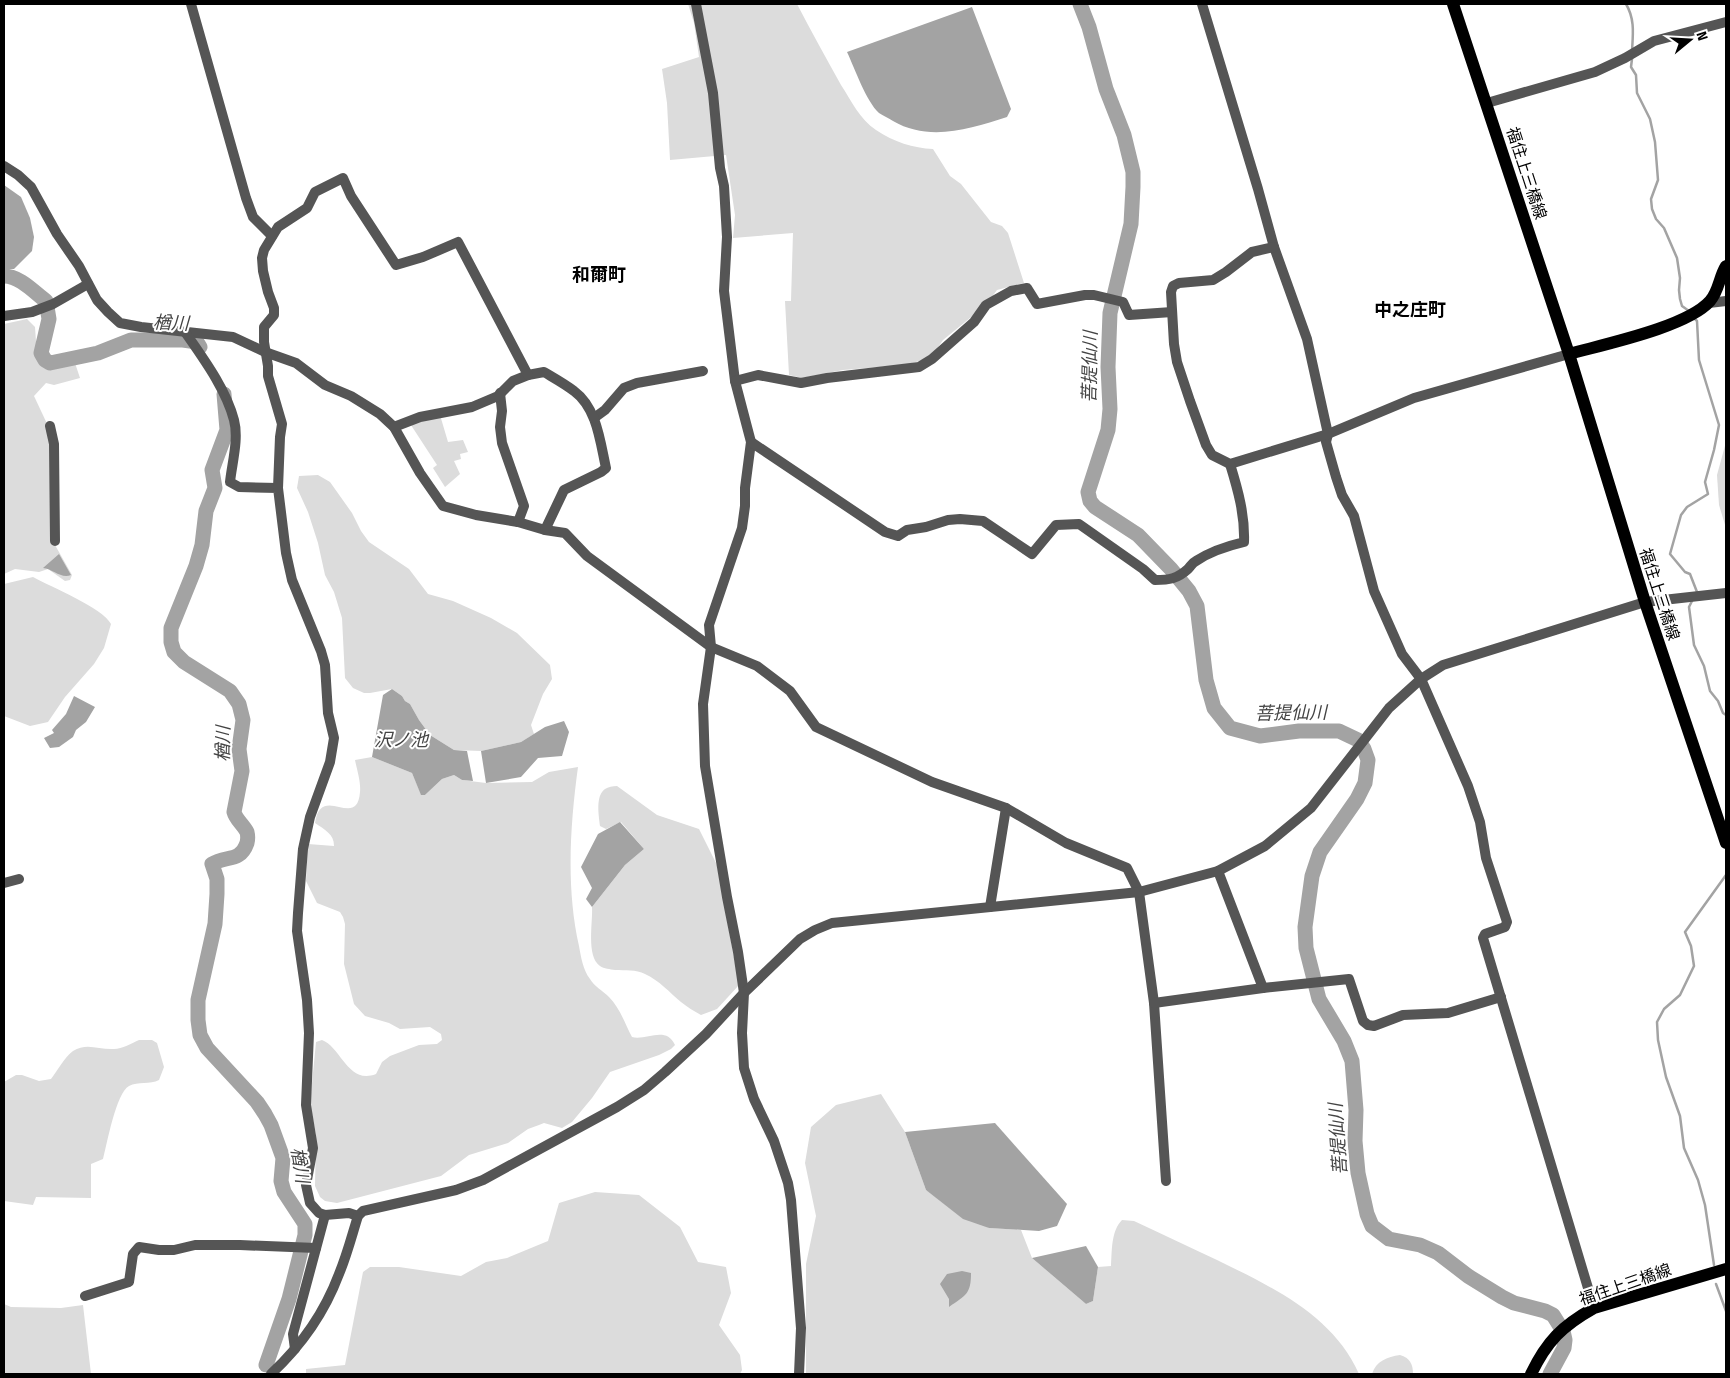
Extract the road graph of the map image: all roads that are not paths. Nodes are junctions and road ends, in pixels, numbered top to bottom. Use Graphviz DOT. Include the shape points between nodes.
graph roads {
  1 [pos="191,4"];
  2 [pos="696,4"];
  3 [pos="1202,4"];
  4 [pos="1453,4"];
  5 [pos="1726,22"];
  6 [pos="1487,104"];
  7 [pos="4,166"];
  8 [pos="272,236"];
  9 [pos="1274,247"];
  10 [pos="1726,266"];
  11 [pos="88,284"];
  12 [pos="1726,301"];
  13 [pos="1708,303"];
  14 [pos="1172,312"];
  15 [pos="4,316"];
  16 [pos="185,332"];
  17 [pos="265,352"];
  18 [pos="1569,354"];
  19 [pos="703,371"];
  20 [pos="528,375"];
  21 [pos="735,381"];
  22 [pos="500,393"];
  23 [pos="594,418"];
  24 [pos="50,426"];
  25 [pos="394,427"];
  26 [pos="1328,434"];
  27 [pos="751,442"];
  28 [pos="1230,464"];
  29 [pos="278,488"];
  30 [pos="518,522"];
  31 [pos="545,530"];
  32 [pos="55,541"];
  33 [pos="1726,593"];
  34 [pos="1645,602"];
  35 [pos="711,647"];
  36 [pos="1421,679"];
  37 [pos="1006,808"];
  38 [pos="1726,843"];
  39 [pos="1218,871"];
  40 [pos="19,879"];
  41 [pos="4,883"];
  42 [pos="1139,892"];
  43 [pos="990,907"];
  44 [pos="1263,988"];
  45 [pos="744,993"];
  46 [pos="1501,997"];
  47 [pos="1154,1004"];
  48 [pos="1166,1182"];
  49 [pos="325,1215"];
  50 [pos="358,1216"];
  51 [pos="316,1248"];
  52 [pos="1726,1268"];
  53 [pos="84,1296"];
  54 [pos="1594,1308"];
  55 [pos="295,1349"];
  56 [pos="270,1374"];
  57 [pos="800,1374"];
  58 [pos="1531,1374"];
  1 -- 8 [label="street" via="246,198 253,217"];
  2 -- 21 [label="street" via="713,93 724,186 727,237 724,290"];
  3 -- 9 [label="street"];
  4 -- 6 [label="main road, 福住上三橋線"];
  5 -- 6 [label="street" via="1654,41 1595,72"];
  6 -- 18 [label="main road, 福住上三橋線"];
  7 -- 11 [label="street" via="31,187"];
  8 -- 17 [label="street" via="262,258 262,271 274,308 274,315 264,327"];
  8 -- 20 [label="street" via="278,226 307,208 315,192 343,178 351,196 396,265 458,242"];
  9 -- 14 [label="street" via="1252,252 1213,280 1173,286"];
  9 -- 26 [label="street" via="1307,339"];
  10 -- 13 [label="main road" via="1716,293"];
  11 -- 15 [label="street" via="32,312"];
  11 -- 16 [label="street" via="120,323"];
  12 -- 13 [label="street"];
  13 -- 18 [label="main road" via="1698,312 1675,323"];
  14 -- 21 [label="street" via="1129,315 1123,302 1094,295 1037,304 1027,288 1012,291 986,305 974,322 919,367 801,383 758,376"];
  14 -- 28 [label="street" via="1177,362 1206,445 1212,455"];
  16 -- 17 [label="street" via="234,337"];
  16 -- 29 [label="street" via="219,383 234,420 235,447 230,482 239,486"];
  17 -- 25 [label="street" via="296,363 325,385 373,409"];
  17 -- 29 [label="street" via="268,376 282,424"];
  18 -- 26 [label="street" via="1414,398"];
  18 -- 34 [label="main road, 福住上三橋線"];
  19 -- 23 [label="street" via="624,388 606,410"];
  20 -- 22 [label="street" via="513,381"];
  20 -- 23 [label="street" via="544,372 576,392"];
  21 -- 27 [label="street"];
  22 -- 25 [label="street" via="472,407 420,417"];
  22 -- 30 [label="street" via="502,443 524,506"];
  23 -- 31 [label="street" via="606,468 564,490"];
  24 -- 32 [label="street" via="54,444"];
  25 -- 30 [label="street" via="443,506"];
  26 -- 28 [label="street"];
  26 -- 36 [label="street" via="1326,442 1336,477 1354,516 1374,591 1402,654"];
  27 -- 28 [label="street" via="885,532 898,536 908,530 948,520 983,521 1032,554 1056,525 1080,524 1155,580 1174,580 1193,562 1211,552 1244,542 1245,527 1239,493"];
  27 -- 35 [label="street" via="742,528 708,625"];
  29 -- 49 [label="street" via="292,580 325,665 328,713 334,738 330,762 310,817 303,848 297,931 308,1008 306,1105 313,1148 306,1185 310,1203"];
  30 -- 31 [label="street"];
  31 -- 35 [label="street" via="564,533 587,556"];
  33 -- 34 [label="street"];
  34 -- 36 [label="street" via="1443,665"];
  34 -- 38 [label="main road, 福住上三橋線"];
  35 -- 37 [label="street" via="757,666 790,691 816,726 932,782"];
  35 -- 45 [label="street" via="703,704 705,766"];
  36 -- 39 [label="street" via="1390,708 1311,808 1265,846"];
  36 -- 46 [label="street" via="1468,786 1480,822 1486,858 1507,919 1507,925 1483,935"];
  37 -- 42 [label="street" via="1066,843 1127,868"];
  37 -- 43 [label="street"];
  39 -- 42 [label="street"];
  39 -- 44 [label="street"];
  40 -- 41 [label="street"];
  42 -- 43 [label="street"];
  42 -- 47 [label="street"];
  43 -- 45 [label="street" via="832,924 800,940"];
  44 -- 46 [label="street" via="1349,979 1363,1021 1374,1026 1403,1015 1448,1013"];
  44 -- 47 [label="street"];
  45 -- 50 [label="street" via="665,1072 618,1107 483,1180 456,1190 363,1211"];
  45 -- 57 [label="street" via="744,1068 754,1099 774,1141 791,1200 801,1328"];
  46 -- 54 [label="street"];
  47 -- 48 [label="street"];
  49 -- 50 [label="street" via="350,1213"];
  49 -- 51 [label="street"];
  50 -- 55 [label="street" via="332,1291 315,1324"];
  51 -- 53 [label="street" via="195,1245 166,1250 139,1247 133,1254 129,1282"];
  51 -- 55 [label="street" via="293,1334"];
  52 -- 54 [label="main road, 福住上三橋線"];
  54 -- 58 [label="main road, 福住上三橋線" via="1556,1335"];
  55 -- 56 [label="street"];
}
